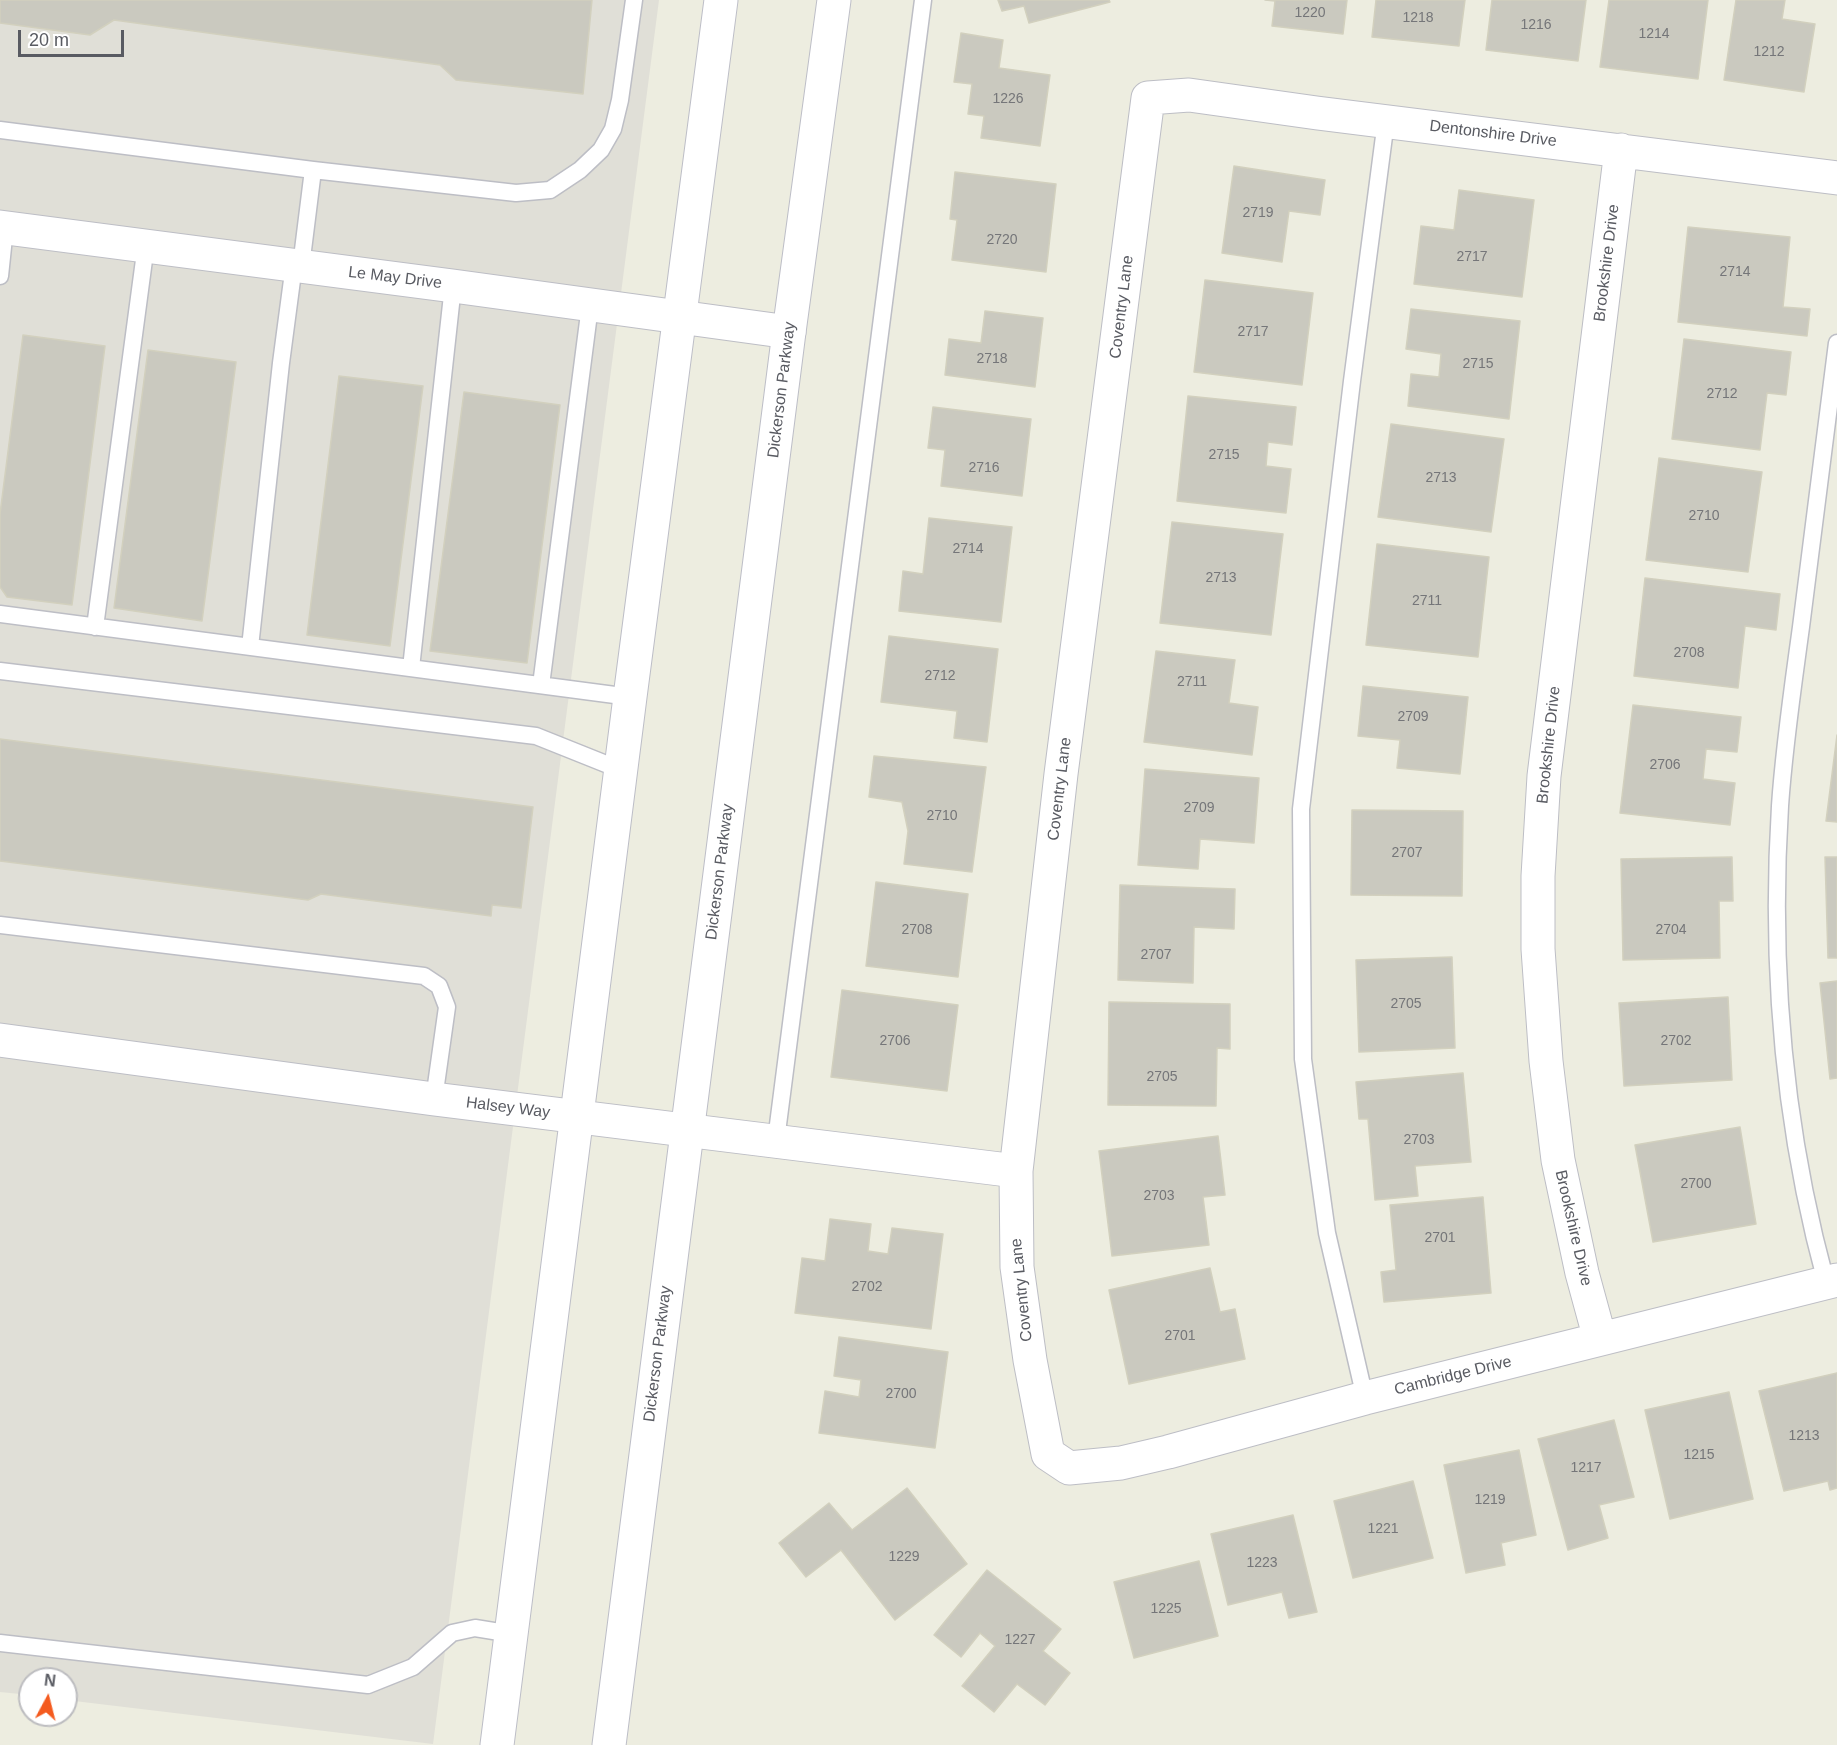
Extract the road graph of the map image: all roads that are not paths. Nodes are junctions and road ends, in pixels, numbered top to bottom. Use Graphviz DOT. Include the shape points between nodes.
graph roads {
  1 [pos="634,0"];
  2 [pos="721,0"];
  3 [pos="834,0"];
  4 [pos="923,0"];
  5 [pos="1148,99"];
  6 [pos="1386,121"];
  7 [pos="0,130"];
  8 [pos="1621,150"];
  9 [pos="313,170"];
  10 [pos="1837,178"];
  11 [pos="3,227"];
  12 [pos="146,246"];
  13 [pos="297,265"];
  14 [pos="0,276"];
  15 [pos="453,286"];
  16 [pos="590,306"];
  17 [pos="680,318"];
  18 [pos="789,332"];
  19 [pos="1837,344"];
  20 [pos="0,614"];
  21 [pos="95,627"];
  22 [pos="250,647"];
  23 [pos="411,668"];
  24 [pos="0,671"];
  25 [pos="541,685"];
  26 [pos="630,697"];
  27 [pos="621,770"];
  28 [pos="0,926"];
  29 [pos="0,1040"];
  30 [pos="434,1099"];
  31 [pos="577,1117"];
  32 [pos="687,1131"];
  33 [pos="776,1140"];
  34 [pos="1016,1171"];
  35 [pos="1831,1281"];
  36 [pos="1600,1339"];
  37 [pos="1365,1398"];
  38 [pos="1069,1468"];
  39 [pos="512,1634"];
  40 [pos="0,1643"];
  41 [pos="497,1745"];
  42 [pos="609,1745"];
  1 -- 9 [label="lane" via="613,129 601,150 580,171 550,190 516,193"];
  2 -- 17 [label="street"];
  3 -- 18 [label="street, Dickerson Parkway"];
  4 -- 33 [label="lane"];
  5 -- 6 [label="street, Dentonshire Drive" via="1189,95"];
  5 -- 34 [label="street, Coventry Lane" via="1054,831"];
  6 -- 8 [label="street, Dentonshire Drive"];
  6 -- 37 [label="lane" via="1300,809 1303,1059 1327,1233"];
  7 -- 9 [label="lane"];
  8 -- 10 [label="street, Dentonshire Drive"];
  8 -- 36 [label="street, Brookshire Drive" via="1544,776 1538,876 1538,949 1558,1160"];
  9 -- 13 [label="lane"];
  11 -- 12 [label="street, Le May Drive"];
  11 -- 14 [label="lane"];
  12 -- 13 [label="street, Le May Drive"];
  12 -- 21 [label="lane"];
  13 -- 15 [label="street, Le May Drive"];
  13 -- 22 [label="lane" via="281,363"];
  15 -- 16 [label="street, Le May Drive"];
  15 -- 23 [label="lane"];
  16 -- 17 [label="street, Le May Drive"];
  16 -- 25 [label="lane"];
  17 -- 18 [label="street, Le May Drive"];
  17 -- 26 [label="street"];
  18 -- 32 [label="street, Dickerson Parkway"];
  19 -- 35 [label="lane" via="1787,736 1780,806 1778,894 1784,1053 1796,1141 1811,1229"];
  20 -- 21 [label="lane"];
  21 -- 22 [label="lane"];
  22 -- 23 [label="lane"];
  23 -- 25 [label="lane"];
  24 -- 27 [label="lane" via="536,736"];
  25 -- 26 [label="lane"];
  26 -- 27 [label="street"];
  27 -- 31 [label="street"];
  28 -- 30 [label="lane" via="424,976 439,986 447,1007"];
  29 -- 30 [label="street, Halsey Way"];
  30 -- 31 [label="street, Halsey Way"];
  31 -- 32 [label="street, Halsey Way"];
  31 -- 39 [label="street"];
  32 -- 33 [label="street, Halsey Way"];
  32 -- 42 [label="street, Dickerson Parkway"];
  33 -- 34 [label="street, Halsey Way"];
  34 -- 38 [label="street, Coventry Lane" via="1017,1267 1030,1360 1048,1454"];
  35 -- 36 [label="street, Cambridge Drive"];
  36 -- 37 [label="street, Cambridge Drive"];
  37 -- 38 [label="street, Cambridge Drive" via="1168,1452"];
  39 -- 40 [label="lane" via="475,1628 452,1633 413,1668 368,1685"];
  39 -- 41 [label="street"];
}
